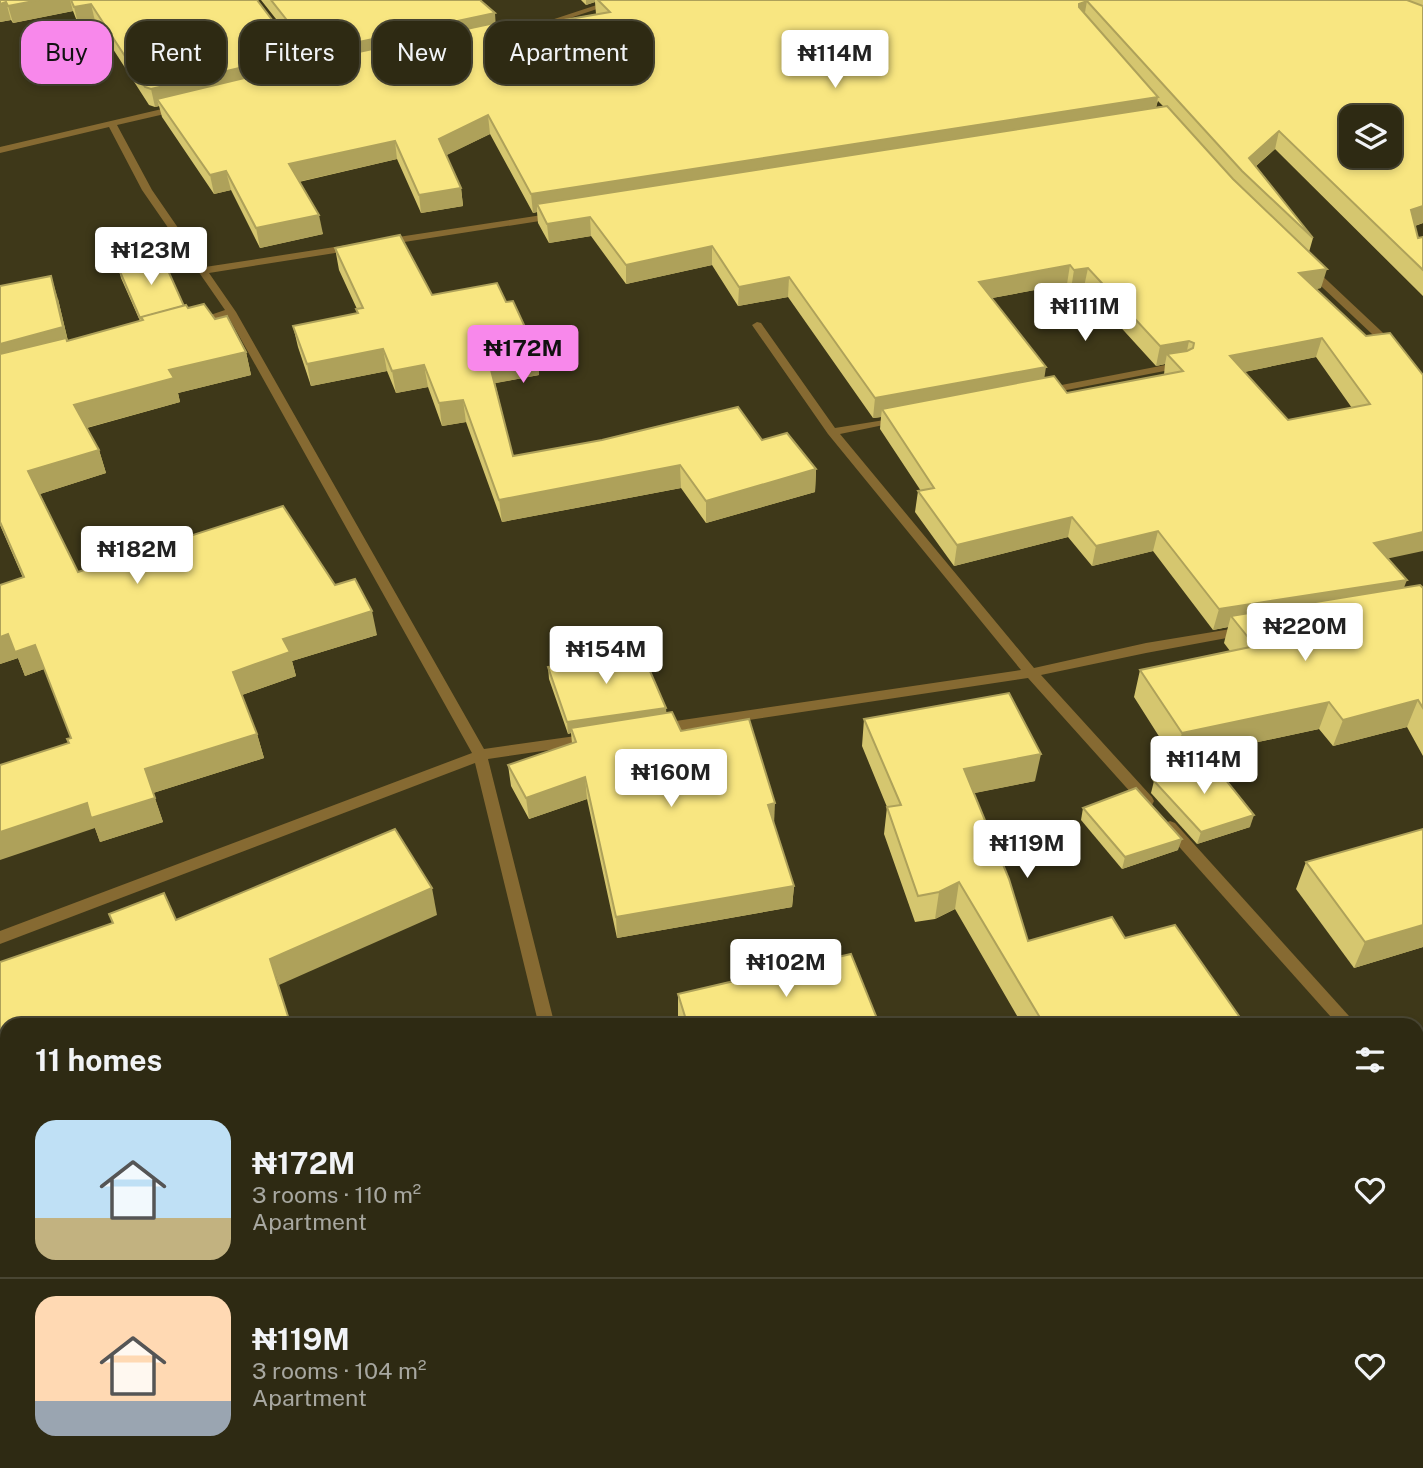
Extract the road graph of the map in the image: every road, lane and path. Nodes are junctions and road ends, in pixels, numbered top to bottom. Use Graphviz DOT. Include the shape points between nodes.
graph roads {
  1 [pos="620,0"];
  2 [pos="557,21"];
  3 [pos="192,105"];
  4 [pos="113,124"];
  5 [pos="0,150"];
  6 [pos="561,215"];
  7 [pos="1298,258"];
  8 [pos="201,271"];
  9 [pos="231,312"];
  10 [pos="757,325"];
  11 [pos="180,326"];
  12 [pos="1404,359"];
  13 [pos="1181,365"];
  14 [pos="1033,393"];
  15 [pos="912,417"];
  16 [pos="832,432"];
  17 [pos="1252,630"];
  18 [pos="1031,673"];
  19 [pos="645,731"];
  20 [pos="604,737"];
  21 [pos="480,755"];
  22 [pos="0,938"];
  23 [pos="545,1018"];
  24 [pos="1343,1018"];
  1 -- 2 [label="street"];
  3 -- 4 [label="street"];
  4 -- 5 [label="street"];
  4 -- 8 [label="street" via="147,190"];
  6 -- 8 [label="street"];
  7 -- 12 [label="street"];
  8 -- 9 [label="street"];
  9 -- 11 [label="street"];
  9 -- 21 [label="street"];
  10 -- 16 [label="street"];
  13 -- 14 [label="street"];
  15 -- 16 [label="street"];
  16 -- 18 [label="street"];
  17 -- 18 [label="street"];
  18 -- 19 [label="street"];
  18 -- 24 [label="street"];
  20 -- 21 [label="street"];
  21 -- 22 [label="street"];
  21 -- 23 [label="street"];
}
